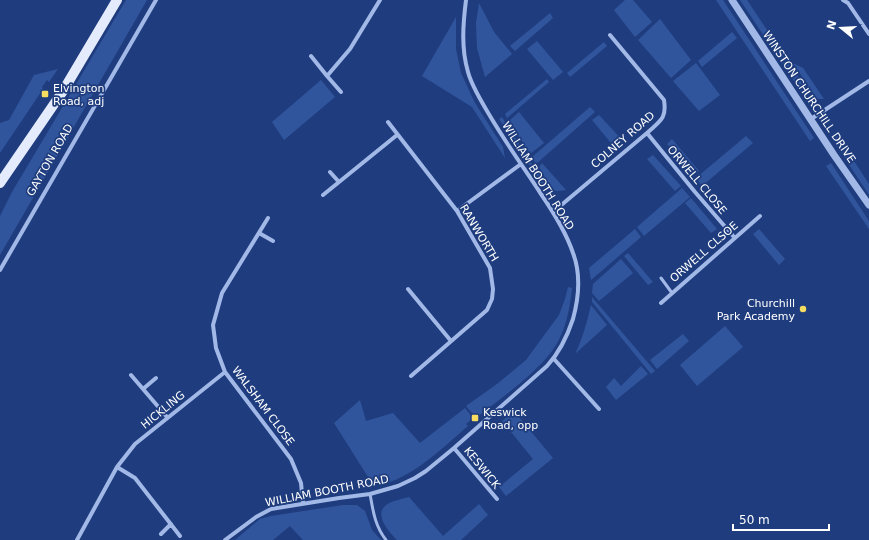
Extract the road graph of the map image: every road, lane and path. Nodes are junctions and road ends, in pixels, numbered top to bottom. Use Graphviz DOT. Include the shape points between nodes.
graph roads {
  1 [pos="117,0"];
  2 [pos="156,0"];
  3 [pos="380,0"];
  4 [pos="466,0"];
  5 [pos="732,0"];
  6 [pos="843,0"];
  7 [pos="869,34"];
  8 [pos="610,35"];
  9 [pos="312,56"];
  10 [pos="327,76"];
  11 [pos="869,81"];
  12 [pos="340,92"];
  13 [pos="811,119"];
  14 [pos="388,122"];
  15 [pos="647,133"];
  16 [pos="397,135"];
  17 [pos="521,164"];
  18 [pos="330,172"];
  19 [pos="339,182"];
  20 [pos="0,183"];
  21 [pos="323,195"];
  22 [pos="869,205"];
  23 [pos="456,211"];
  24 [pos="553,212"];
  25 [pos="760,216"];
  26 [pos="268,218"];
  27 [pos="259,233"];
  28 [pos="734,237"];
  29 [pos="273,241"];
  30 [pos="0,270"];
  31 [pos="661,278"];
  32 [pos="408,289"];
  33 [pos="672,293"];
  34 [pos="661,303"];
  35 [pos="451,341"];
  36 [pos="554,359"];
  37 [pos="225,372"];
  38 [pos="131,375"];
  39 [pos="411,376"];
  40 [pos="156,378"];
  41 [pos="143,389"];
  42 [pos="599,409"];
  43 [pos="167,417"];
  44 [pos="454,448"];
  45 [pos="117,467"];
  46 [pos="370,494"];
  47 [pos="497,499"];
  48 [pos="303,504"];
  49 [pos="171,524"];
  50 [pos="161,534"];
  51 [pos="180,536"];
  52 [pos="77,540"];
  53 [pos="225,540"];
  54 [pos="386,540"];
  1 -- 20 [label="main road" via="63,91"];
  2 -- 30 [label="street, GAYTON ROAD"];
  3 -- 10 [label="street" via="350,49"];
  4 -- 17 [label="street, WILLIAM BOOTH ROAD" via="463,48 468,73 482,104"];
  5 -- 13 [label="street, WINSTON CHURCHILL DRIVE"];
  6 -- 7 [label="street"];
  8 -- 15 [label="street, COLNEY ROAD" via="664,100 666,110 662,119"];
  9 -- 10 [label="street"];
  10 -- 12 [label="street"];
  11 -- 13 [label="street"];
  13 -- 22 [label="street, WINSTON CHURCHILL DRIVE"];
  14 -- 16 [label="street, RANWORTH"];
  15 -- 24 [label="street, COLNEY ROAD"];
  15 -- 28 [label="street, ORWELL CLOSE"];
  16 -- 19 [label="street"];
  16 -- 23 [label="street, RANWORTH"];
  17 -- 23 [label="street"];
  17 -- 24 [label="street, WILLIAM BOOTH ROAD"];
  18 -- 19 [label="street"];
  19 -- 21 [label="street"];
  23 -- 35 [label="street, RANWORTH" via="490,268 493,289 492,299 486,310"];
  24 -- 36 [label="street, WILLIAM BOOTH ROAD" via="574,254 578,276 577,305 567,337"];
  25 -- 28 [label="street, ORWELL CLSOE"];
  26 -- 27 [label="street, WALSHAM CLOSE"];
  27 -- 29 [label="street"];
  27 -- 37 [label="street, WALSHAM CLOSE" via="222,293 213,325 216,348"];
  28 -- 33 [label="street, ORWELL CLSOE"];
  31 -- 33 [label="lane"];
  32 -- 35 [label="street"];
  33 -- 34 [label="street, ORWELL CLSOE"];
  35 -- 39 [label="street, RANWORTH"];
  36 -- 42 [label="street"];
  36 -- 44 [label="street, WILLIAM BOOTH ROAD"];
  37 -- 43 [label="street, HICKLING"];
  37 -- 48 [label="street, WALSHAM CLOSE" via="291,459 301,483"];
  38 -- 41 [label="street"];
  40 -- 41 [label="street"];
  41 -- 43 [label="street"];
  43 -- 45 [label="street, HICKLING" via="135,444"];
  44 -- 46 [label="street, WILLIAM BOOTH ROAD" via="415,478"];
  44 -- 47 [label="street, KESWICK"];
  45 -- 49 [label="street" via="135,478"];
  45 -- 52 [label="street, HICKLING"];
  46 -- 48 [label="street, WILLIAM BOOTH ROAD"];
  46 -- 54 [label="lane" via="374,517 379,531"];
  48 -- 53 [label="street, WILLIAM BOOTH ROAD" via="262,513"];
  49 -- 50 [label="street"];
  49 -- 51 [label="street"];
}
